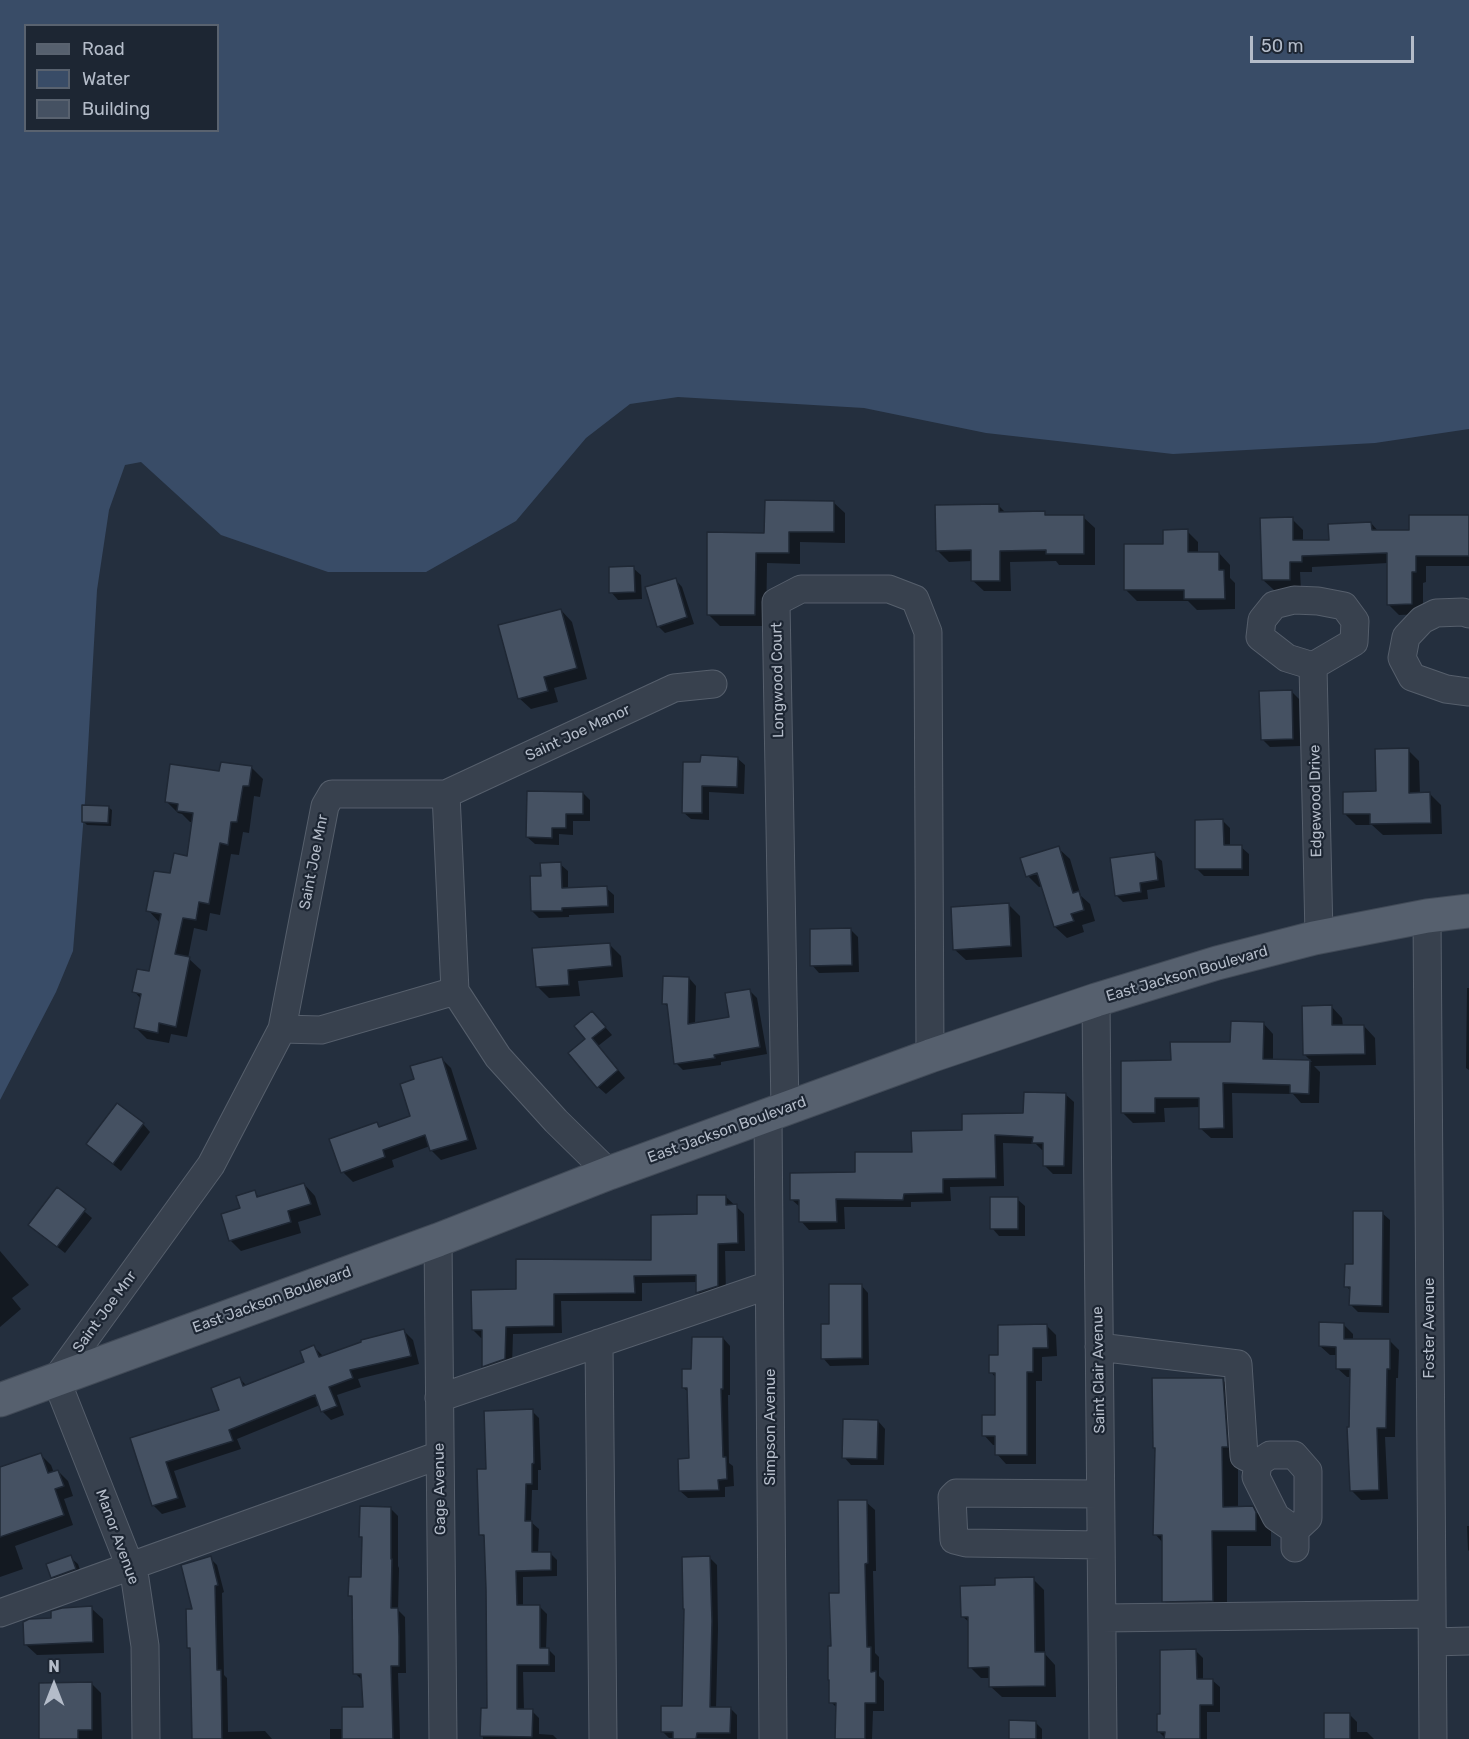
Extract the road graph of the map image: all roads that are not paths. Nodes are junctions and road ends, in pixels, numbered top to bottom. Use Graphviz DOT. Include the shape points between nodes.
graph roads {
  1 [pos="1469,614"];
  2 [pos="1313,666"];
  3 [pos="713,684"];
  4 [pos="1469,700"];
  5 [pos="446,794"];
  6 [pos="1469,911"];
  7 [pos="1427,916"];
  8 [pos="1319,936"];
  9 [pos="455,991"];
  10 [pos="1096,1000"];
  11 [pos="282,1029"];
  12 [pos="930,1056"];
  13 [pos="776,1112"];
  14 [pos="609,1173"];
  15 [pos="438,1240"];
  16 [pos="769,1285"];
  17 [pos="599,1343"];
  18 [pos="1099,1347"];
  19 [pos="56,1379"];
  20 [pos="440,1398"];
  21 [pos="0,1400"];
  22 [pos="440,1455"];
  23 [pos="1258,1463"];
  24 [pos="1100,1494"];
  25 [pos="1101,1545"];
  26 [pos="130,1566"];
  27 [pos="0,1612"];
  28 [pos="1432,1614"];
  29 [pos="1102,1618"];
  30 [pos="1469,1641"];
  31 [pos="1433,1642"];
  32 [pos="146,1739"];
  33 [pos="443,1739"];
  34 [pos="603,1739"];
  35 [pos="773,1739"];
  36 [pos="1102,1739"];
  37 [pos="1433,1739"];
  1 -- 4 [label="street" via="1436,614 1422,620 1406,638 1402,657 1412,677 1469,692"];
  2 -- 8 [label="street, Edgewood Drive"];
  3 -- 5 [label="street, Saint Joe Manor" via="674,688"];
  5 -- 9 [label="street"];
  5 -- 11 [label="street, Saint Joe Mnr" via="332,794 325,806"];
  6 -- 7 [label="main road, East Jackson Boulevard"];
  7 -- 8 [label="main road, East Jackson Boulevard"];
  7 -- 28 [label="street, Foster Avenue"];
  8 -- 10 [label="main road, East Jackson Boulevard"];
  9 -- 11 [label="street" via="321,1030"];
  9 -- 14 [label="street" via="498,1057"];
  10 -- 12 [label="main road, East Jackson Boulevard"];
  10 -- 18 [label="street, Saint Clair Avenue"];
  11 -- 19 [label="street, Saint Joe Mnr" via="211,1165"];
  12 -- 13 [label="main road, East Jackson Boulevard"];
  12 -- 13 [label="street, Longwood Court" via="928,632 915,599 889,589 801,589 776,602"];
  13 -- 14 [label="main road, East Jackson Boulevard"];
  13 -- 16 [label="street, Simpson Avenue"];
  14 -- 15 [label="main road, East Jackson Boulevard"];
  15 -- 19 [label="main road, East Jackson Boulevard"];
  15 -- 20 [label="street, Gage Avenue"];
  16 -- 17 [label="street"];
  16 -- 35 [label="street, Simpson Avenue"];
  17 -- 20 [label="street"];
  17 -- 34 [label="street"];
  18 -- 23 [label="street" via="1238,1364 1244,1456"];
  18 -- 24 [label="street, Saint Clair Avenue"];
  19 -- 21 [label="main road, East Jackson Boulevard"];
  19 -- 26 [label="street, Manor Avenue"];
  20 -- 22 [label="street, Gage Avenue"];
  22 -- 26 [label="street"];
  22 -- 33 [label="street, Gage Avenue"];
  23 -- 23 [label="street" via="1270,1455 1294,1455 1308,1471 1308,1518 1295,1539 1276,1517 1256,1477"];
  24 -- 25 [label="street, Saint Clair Avenue"];
  24 -- 25 [label="street" via="956,1493 952,1497 954,1540"];
  25 -- 29 [label="street, Saint Clair Avenue"];
  26 -- 27 [label="street"];
  26 -- 32 [label="street, Manor Avenue" via="145,1646"];
  28 -- 29 [label="street"];
  28 -- 31 [label="street, Foster Avenue"];
  29 -- 36 [label="street, Saint Clair Avenue"];
  30 -- 31 [label="street"];
  31 -- 37 [label="street, Foster Avenue"];
}
